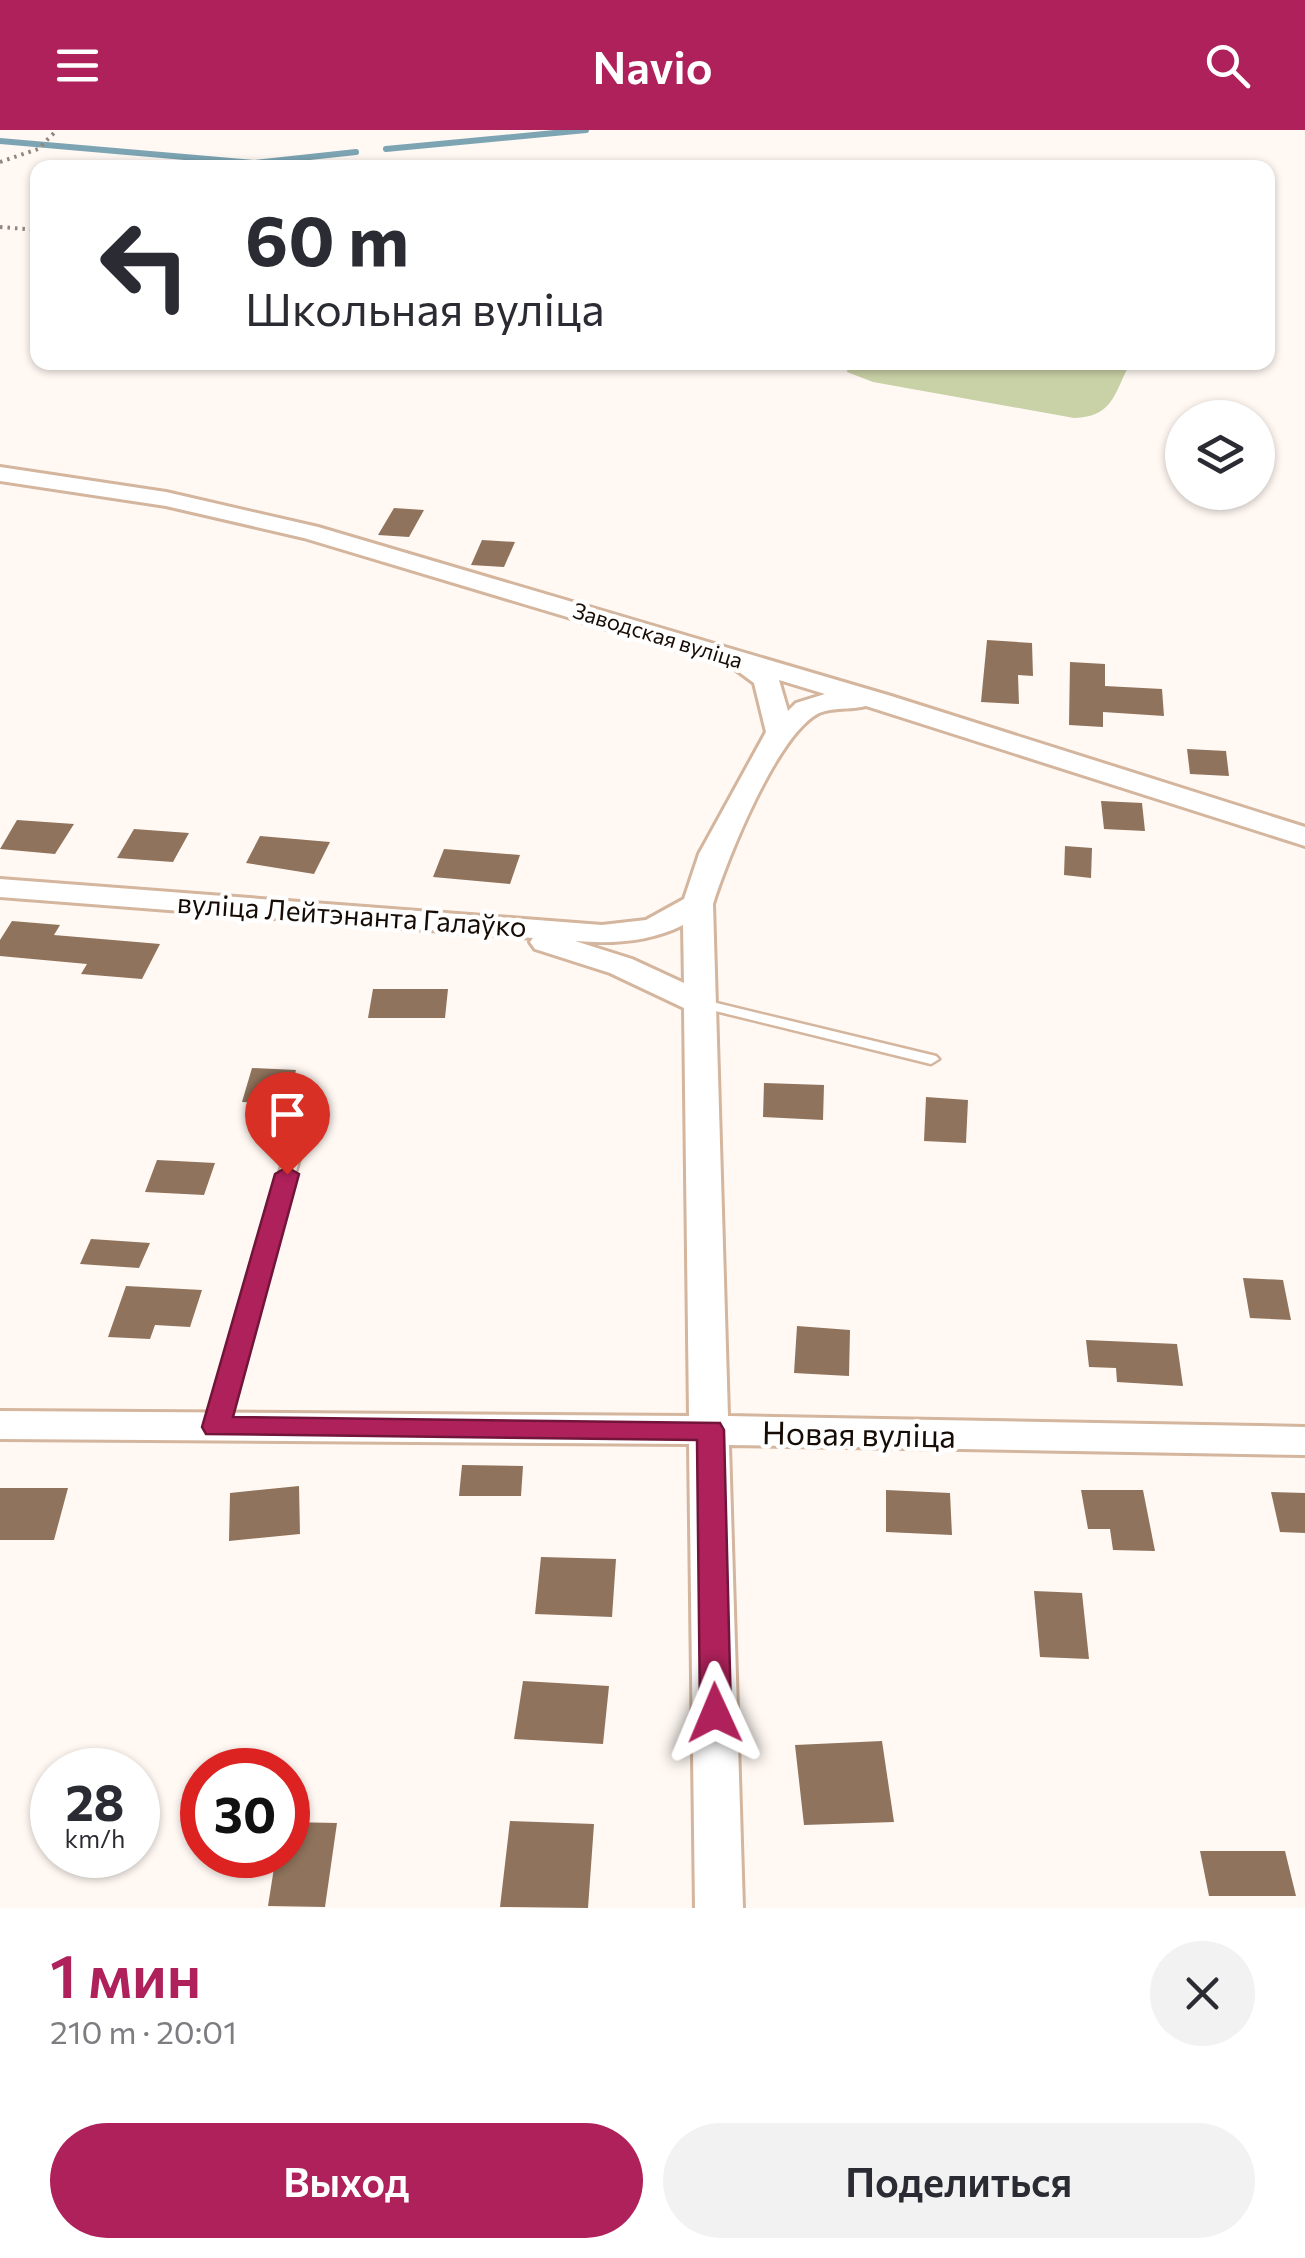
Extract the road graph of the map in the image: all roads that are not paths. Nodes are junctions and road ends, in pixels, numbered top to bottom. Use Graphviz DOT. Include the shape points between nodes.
graph roads {
  1 [pos="0,474"];
  2 [pos="738,659"];
  3 [pos="881,702"];
  4 [pos="780,732"];
  5 [pos="1305,836"];
  6 [pos="0,888"];
  7 [pos="698,904"];
  8 [pos="494,925"];
  9 [pos="700,1004"];
  10 [pos="932,1058"];
  11 [pos="297,1138"];
  12 [pos="0,1425"];
  13 [pos="216,1427"];
  14 [pos="710,1430"];
  15 [pos="1305,1441"];
  16 [pos="719,1908"];
  1 -- 2 [label="street, Заводская вуліца" via="166,499 310,532"];
  2 -- 3 [label="street, Заводская вуліца"];
  2 -- 4 [label="street" via="766,680"];
  3 -- 4 [label="street" via="825,702"];
  3 -- 5 [label="street, Заводская вуліца"];
  4 -- 7 [label="street" via="714,854"];
  6 -- 8 [label="street, вуліца Лейтэнанта Галаўко"];
  7 -- 8 [label="street, вуліца Лейтэнанта Галаўко" via="654,928 602,934"];
  7 -- 9 [label="street"];
  8 -- 9 [label="street" via="621,966"];
  9 -- 10 [label="lane"];
  9 -- 14 [label="street"];
  11 -- 13 [label="lane"];
  12 -- 13 [label="street, Новая вуліца"];
  13 -- 14 [label="street, Новая вуліца"];
  14 -- 15 [label="street, Новая вуліца"];
  14 -- 16 [label="street"];
}
